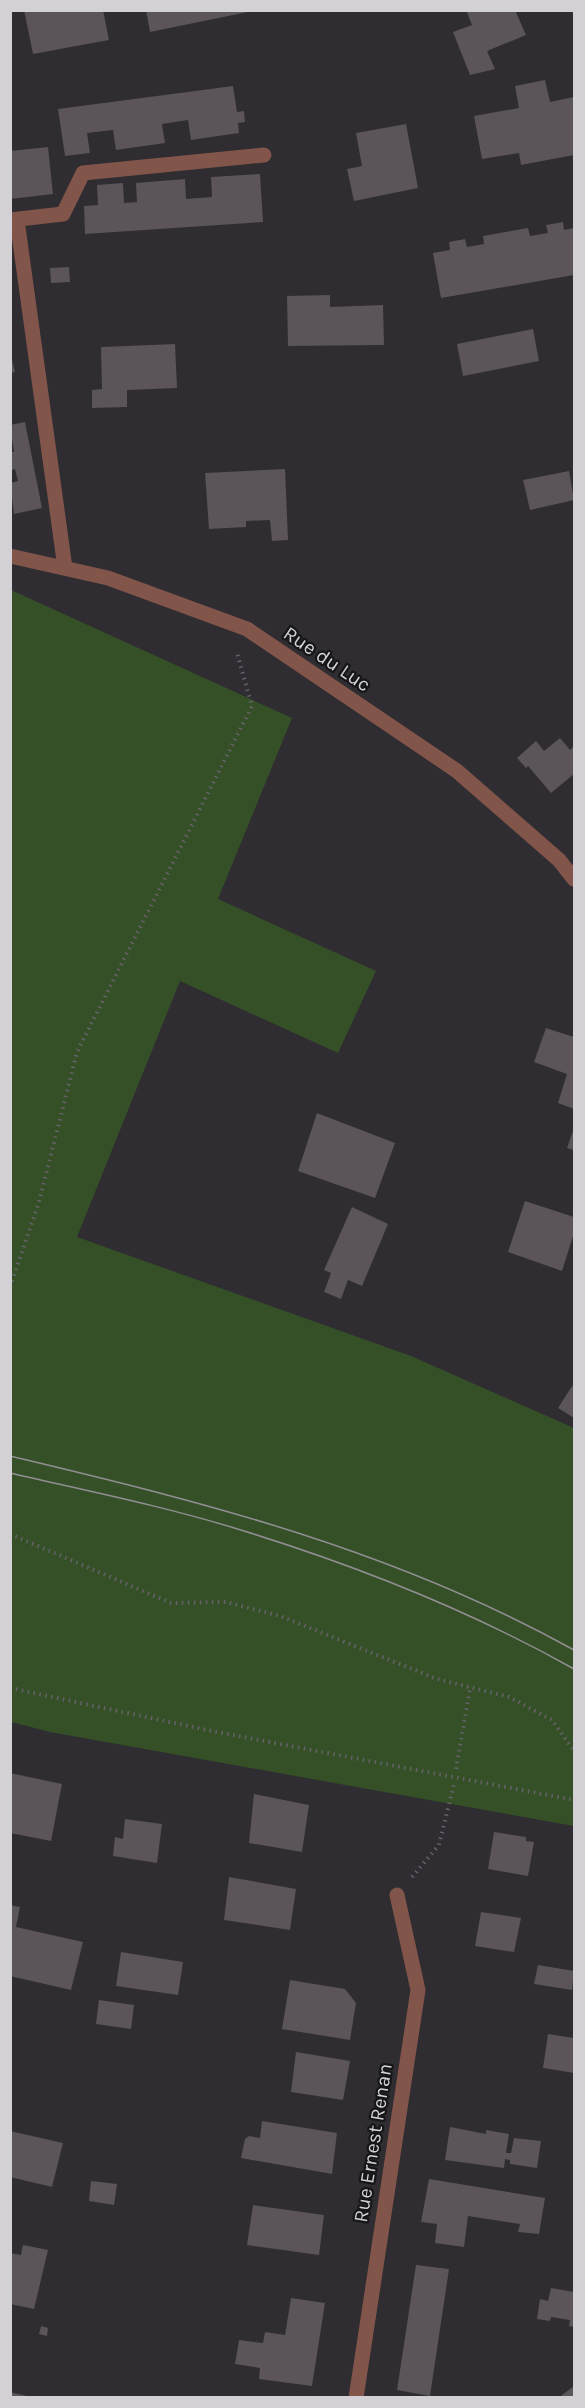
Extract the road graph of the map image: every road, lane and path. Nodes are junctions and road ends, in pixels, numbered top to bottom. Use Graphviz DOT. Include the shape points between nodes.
graph roads {
  1 [pos="264,155"];
  2 [pos="14,220"];
  3 [pos="10,556"];
  4 [pos="65,568"];
  5 [pos="247,629"];
  6 [pos="574,879"];
  7 [pos="10,1287"];
  8 [pos="10,1534"];
  9 [pos="10,1688"];
  10 [pos="470,1689"];
  11 [pos="574,1751"];
  12 [pos="456,1769"];
  13 [pos="453,1784"];
  14 [pos="574,1800"];
  15 [pos="397,1895"];
  16 [pos="356,2397"];
  1 -- 2 [label="street" via="83,173 63,214"];
  2 -- 4 [label="street"];
  3 -- 4 [label="street, Rue du Luc"];
  4 -- 5 [label="street, Rue du Luc" via="108,578"];
  5 -- 6 [label="street, Rue du Luc" via="457,771 559,860"];
  5 -- 7 [label="path" via="237,650 252,706 77,1052 39,1202"];
  8 -- 10 [label="path" via="171,1603 226,1602 280,1616"];
  9 -- 14 [label="path"];
  10 -- 11 [label="path" via="509,1697 552,1720"];
  10 -- 12 [label="path"];
  13 -- 15 [label="path" via="440,1845"];
  15 -- 16 [label="street, Rue Ernest Renan" via="418,1990"];
}
